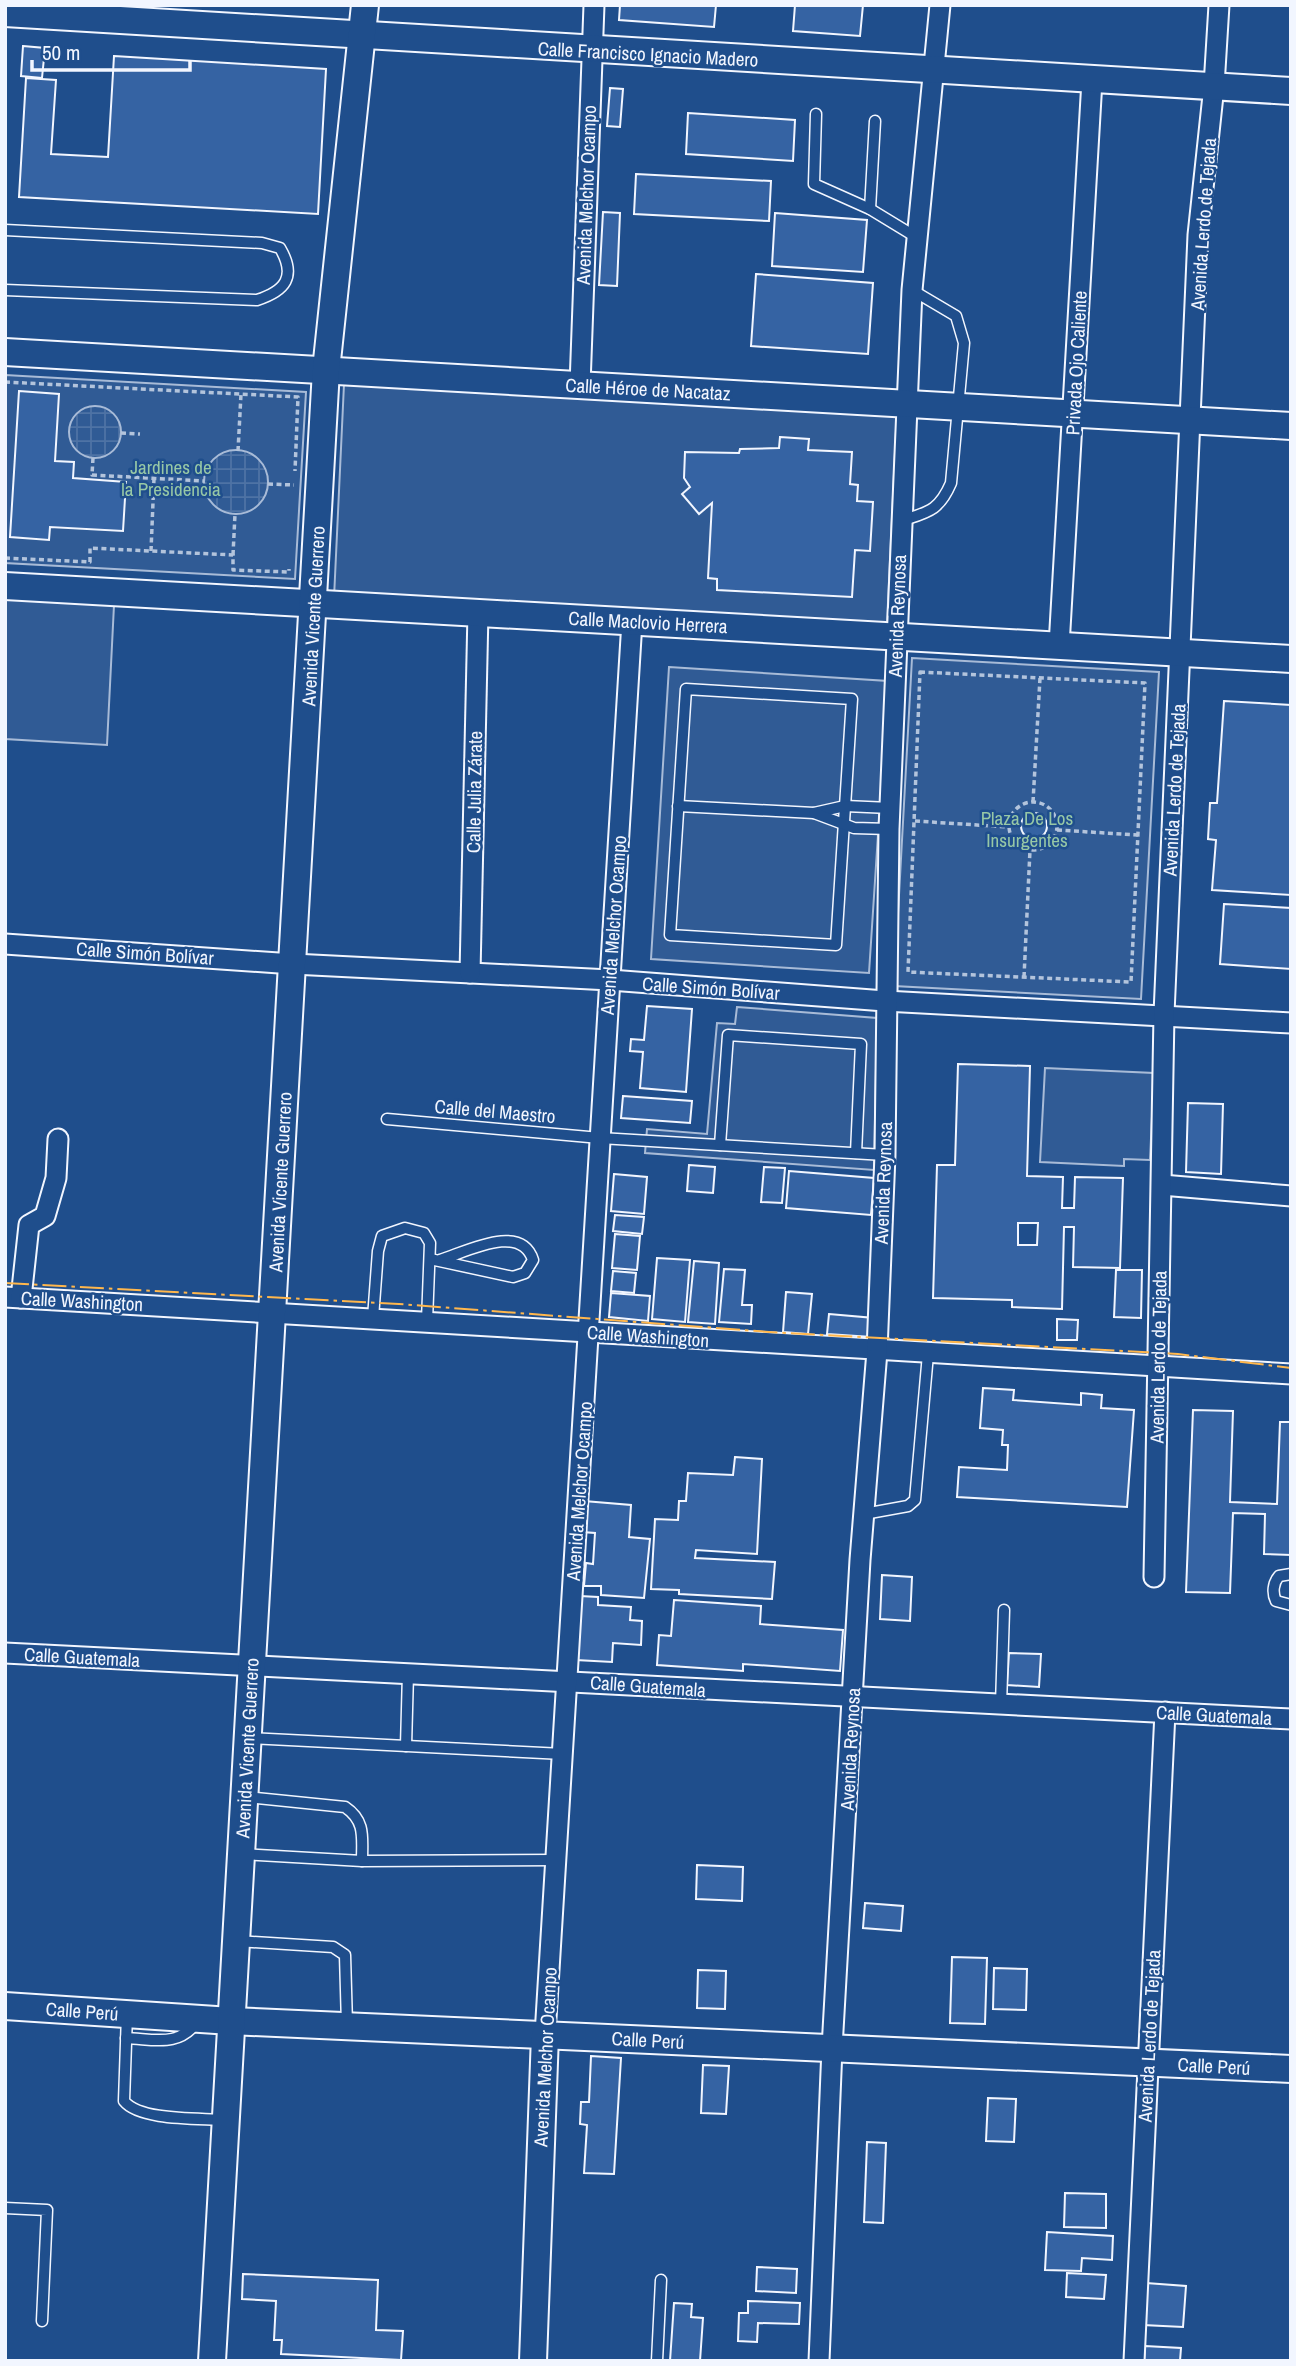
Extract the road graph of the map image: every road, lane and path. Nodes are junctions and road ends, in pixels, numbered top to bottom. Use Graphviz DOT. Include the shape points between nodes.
graph roads {
  1 [pos="365,5"];
  2 [pos="594,5"];
  3 [pos="940,5"];
  4 [pos="1219,5"];
  5 [pos="5,13"];
  6 [pos="129,13"];
  7 [pos="363,36"];
  8 [pos="591,50"];
  9 [pos="932,70"];
  10 [pos="1092,80"];
  11 [pos="1214,86"];
  12 [pos="1291,91"];
  13 [pos="816,114"];
  14 [pos="875,121"];
  15 [pos="870,209"];
  16 [pos="5,230"];
  17 [pos="916,237"];
  18 [pos="5,290"];
  19 [pos="912,290"];
  20 [pos="5,352"];
  21 [pos="326,370"];
  22 [pos="5,382"];
  23 [pos="580,385"];
  24 [pos="241,394"];
  25 [pos="908,404"];
  26 [pos="958,407"];
  27 [pos="1073,414"];
  28 [pos="1192,421"];
  29 [pos="1291,426"];
  30 [pos="121,433"];
  31 [pos="140,434"];
  32 [pos="238,451"];
  33 [pos="93,458"];
  34 [pos="154,478"];
  35 [pos="204,481"];
  36 [pos="268,484"];
  37 [pos="294,485"];
  38 [pos="293,498"];
  39 [pos="235,514"];
  40 [pos="901,521"];
  41 [pos="151,551"];
  42 [pos="233,555"];
  43 [pos="5,558"];
  44 [pos="290,560"];
  45 [pos="5,586"];
  46 [pos="314,602"];
  47 [pos="478,612"];
  48 [pos="632,621"];
  49 [pos="896,636"];
  50 [pos="1059,646"];
  51 [pos="1181,653"];
  52 [pos="1291,659"];
  53 [pos="1040,678"];
  54 [pos="1034,802"];
  55 [pos="678,806"];
  56 [pos="845,806"];
  57 [pos="890,808"];
  58 [pos="814,813"];
  59 [pos="915,821"];
  60 [pos="843,825"];
  61 [pos="1008,827"];
  62 [pos="889,830"];
  63 [pos="1057,830"];
  64 [pos="1138,835"];
  65 [pos="1030,850"];
  66 [pos="5,944"];
  67 [pos="293,964"];
  68 [pos="470,973"];
  69 [pos="1024,977"];
  70 [pos="610,980"];
  71 [pos="885,1001"];
  72 [pos="1164,1014"];
  73 [pos="1291,1023"];
  74 [pos="387,1119"];
  75 [pos="600,1138"];
  76 [pos="58,1139"];
  77 [pos="720,1145"];
  78 [pos="856,1153"];
  79 [pos="885,1155"];
  80 [pos="1162,1185"];
  81 [pos="1291,1196"];
  82 [pos="435,1259"];
  83 [pos="13,1298"];
  84 [pos="273,1311"];
  85 [pos="373,1318"];
  86 [pos="427,1321"];
  87 [pos="588,1331"];
  88 [pos="877,1351"];
  89 [pos="928,1354"];
  90 [pos="1158,1367"];
  91 [pos="1291,1374"];
  92 [pos="864,1514"];
  93 [pos="1291,1574"];
  94 [pos="1154,1577"];
  95 [pos="1291,1605"];
  96 [pos="1004,1610"];
  97 [pos="5,1653"];
  98 [pos="252,1665"];
  99 [pos="408,1673"];
  100 [pos="567,1681"];
  101 [pos="854,1699"];
  102 [pos="1001,1705"];
  103 [pos="1165,1712"];
  104 [pos="1291,1719"];
  105 [pos="248,1738"];
  106 [pos="406,1746"];
  107 [pos="562,1754"];
  108 [pos="244,1797"];
  109 [pos="241,1854"];
  110 [pos="556,1860"];
  111 [pos="362,1861"];
  112 [pos="236,1941"];
  113 [pos="5,2006"];
  114 [pos="231,2021"];
  115 [pos="126,2026"];
  116 [pos="347,2026"];
  117 [pos="545,2035"];
  118 [pos="832,2048"];
  119 [pos="1148,2063"];
  120 [pos="1291,2069"];
  121 [pos="226,2120"];
  122 [pos="5,2208"];
  123 [pos="661,2280"];
  124 [pos="41,2321"];
  125 [pos="212,2361"];
  126 [pos="533,2361"];
  127 [pos="657,2361"];
  128 [pos="818,2361"];
  129 [pos="1134,2361"];
  1 -- 7 [label="street, Avenida Vicente Guerrero"];
  2 -- 8 [label="street, Avenida Melchor Ocampo"];
  3 -- 9 [label="street, Avenida Reynosa"];
  4 -- 11 [label="street, Avenida Lerdo de Tejada"];
  5 -- 6 [label="street, Calle Francisco Ignacio Madero"];
  6 -- 7 [label="street, Calle Francisco Ignacio Madero"];
  7 -- 8 [label="street, Calle Francisco Ignacio Madero"];
  7 -- 21 [label="street, Avenida Vicente Guerrero"];
  8 -- 9 [label="street, Calle Francisco Ignacio Madero"];
  8 -- 23 [label="street, Avenida Melchor Ocampo"];
  9 -- 10 [label="street, Calle Francisco Ignacio Madero"];
  9 -- 17 [label="street, Avenida Reynosa"];
  10 -- 11 [label="street, Calle Francisco Ignacio Madero"];
  10 -- 27 [label="street, Privada Ojo Caliente"];
  11 -- 12 [label="street, Calle Francisco Ignacio Madero"];
  11 -- 28 [label="street, Avenida Lerdo de Tejada" via="1199,235"];
  13 -- 15 [label="lane" via="814,184"];
  14 -- 15 [label="lane"];
  15 -- 17 [label="lane"];
  16 -- 18 [label="lane" via="262,243 280,248 288,262 287,279 277,293 257,300"];
  17 -- 19 [label="street, Avenida Reynosa"];
  19 -- 25 [label="street, Avenida Reynosa"];
  19 -- 26 [label="lane" via="956,316 964,343"];
  20 -- 21 [label="street, Calle Héroe de Nacataz"];
  21 -- 23 [label="street, Calle Héroe de Nacataz"];
  21 -- 46 [label="street, Avenida Vicente Guerrero"];
  22 -- 24 [label="path"];
  23 -- 25 [label="street, Calle Héroe de Nacataz"];
  24 -- 32 [label="path"];
  24 -- 37 [label="path" via="298,397"];
  25 -- 26 [label="street, Calle Héroe de Nacataz"];
  25 -- 40 [label="street, Avenida Reynosa"];
  26 -- 27 [label="street, Calle Héroe de Nacataz"];
  26 -- 40 [label="lane" via="951,483 943,500 931,511"];
  27 -- 28 [label="street, Calle Héroe de Nacataz"];
  27 -- 50 [label="street, Privada Ojo Caliente"];
  28 -- 29 [label="street, Calle Héroe de Nacataz"];
  28 -- 51 [label="street, Avenida Lerdo de Tejada"];
  30 -- 31 [label="path"];
  33 -- 34 [label="path" via="92,475"];
  34 -- 35 [label="path"];
  34 -- 41 [label="path"];
  36 -- 37 [label="path"];
  37 -- 38 [label="path"];
  39 -- 42 [label="path"];
  40 -- 49 [label="street, Avenida Reynosa"];
  41 -- 42 [label="path"];
  41 -- 43 [label="path" via="90,548 90,562"];
  42 -- 44 [label="path" via="233,570 289,572"];
  45 -- 46 [label="street, Calle Maclovio Herrera"];
  46 -- 47 [label="street, Calle Maclovio Herrera"];
  46 -- 67 [label="street, Avenida Vicente Guerrero"];
  47 -- 48 [label="street, Calle Maclovio Herrera"];
  47 -- 68 [label="street, Calle Julia Zárate"];
  48 -- 49 [label="street, Calle Maclovio Herrera"];
  48 -- 70 [label="street, Avenida Melchor Ocampo"];
  49 -- 50 [label="street, Calle Maclovio Herrera"];
  49 -- 57 [label="street, Avenida Reynosa"];
  50 -- 51 [label="street, Calle Maclovio Herrera"];
  51 -- 52 [label="street, Calle Maclovio Herrera"];
  51 -- 72 [label="street, Avenida Lerdo de Tejada"];
  53 -- 54 [label="path"];
  53 -- 59 [label="path" via="920,672"];
  53 -- 64 [label="path" via="1145,683"];
  54 -- 61 [label="path" via="1014,810"];
  54 -- 63 [label="path" via="1052,812"];
  55 -- 56 [label="lane" via="686,689 852,699"];
  55 -- 58 [label="lane"];
  55 -- 60 [label="lane" via="670,934 836,945"];
  56 -- 57 [label="lane"];
  56 -- 58 [label="lane"];
  56 -- 60 [label="lane"];
  57 -- 62 [label="street, Avenida Reynosa"];
  58 -- 60 [label="lane"];
  59 -- 61 [label="path"];
  59 -- 69 [label="path" via="908,972"];
  60 -- 62 [label="lane"];
  61 -- 65 [label="path" via="1013,841"];
  62 -- 71 [label="street, Avenida Reynosa"];
  63 -- 64 [label="path"];
  63 -- 65 [label="path" via="1051,843"];
  64 -- 69 [label="path" via="1131,982"];
  65 -- 69 [label="path"];
  66 -- 67 [label="street, Calle Simón Bolívar"];
  67 -- 68 [label="street, Calle Simón Bolívar"];
  67 -- 84 [label="street, Avenida Vicente Guerrero"];
  68 -- 70 [label="street, Calle Simón Bolívar"];
  70 -- 71 [label="street, Calle Simón Bolívar"];
  70 -- 75 [label="street, Avenida Melchor Ocampo"];
  71 -- 72 [label="street, Calle Simón Bolívar"];
  71 -- 79 [label="street, Avenida Reynosa"];
  72 -- 73 [label="street, Calle Simón Bolívar"];
  72 -- 80 [label="street, Avenida Lerdo de Tejada"];
  74 -- 75 [label="lane, Calle del Maestro"];
  75 -- 77 [label="lane, Calle del Maestro"];
  75 -- 87 [label="street, Avenida Melchor Ocampo"];
  76 -- 83 [label="street" via="56,1178 44,1216 29,1225"];
  77 -- 78 [label="lane, Calle del Maestro"];
  77 -- 78 [label="lane" via="728,1035 859,1042"];
  78 -- 79 [label="lane, Calle del Maestro"];
  79 -- 88 [label="street, Avenida Reynosa"];
  80 -- 81 [label="street"];
  80 -- 90 [label="street, Avenida Lerdo de Tejada"];
  82 -- 82 [label="lane" via="500,1241 521,1243 533,1260 525,1273 513,1277"];
  82 -- 85 [label="lane" via="424,1233 405,1228 382,1236"];
  82 -- 86 [label="lane"];
  83 -- 84 [label="street, Calle Washington"];
  84 -- 85 [label="street, Calle Washington"];
  84 -- 98 [label="street, Avenida Vicente Guerrero"];
  85 -- 86 [label="street, Calle Washington"];
  86 -- 87 [label="street, Calle Washington"];
  87 -- 88 [label="street, Calle Washington"];
  87 -- 100 [label="street, Avenida Melchor Ocampo"];
  88 -- 89 [label="street, Calle Washington"];
  88 -- 92 [label="street, Avenida Reynosa"];
  89 -- 90 [label="street, Calle Washington"];
  89 -- 92 [label="lane" via="915,1500 908,1506"];
  90 -- 91 [label="street, Calle Washington"];
  90 -- 94 [label="street, Avenida Lerdo de Tejada"];
  92 -- 101 [label="street, Avenida Reynosa"];
  93 -- 95 [label="lane" via="1279,1576 1273,1596"];
  96 -- 102 [label="lane"];
  97 -- 98 [label="street, Calle Guatemala"];
  98 -- 99 [label="street, Calle Guatemala"];
  98 -- 105 [label="street, Avenida Vicente Guerrero"];
  99 -- 100 [label="street, Calle Guatemala"];
  99 -- 106 [label="lane"];
  100 -- 101 [label="street, Calle Guatemala"];
  100 -- 107 [label="street, Avenida Melchor Ocampo"];
  101 -- 102 [label="street, Calle Guatemala"];
  101 -- 118 [label="street, Avenida Reynosa"];
  102 -- 103 [label="street, Calle Guatemala"];
  103 -- 104 [label="street, Calle Guatemala"];
  103 -- 119 [label="street, Avenida Lerdo de Tejada"];
  105 -- 106 [label="lane"];
  105 -- 108 [label="street, Avenida Vicente Guerrero"];
  106 -- 107 [label="lane"];
  107 -- 110 [label="street, Avenida Melchor Ocampo"];
  108 -- 109 [label="street, Avenida Vicente Guerrero"];
  108 -- 111 [label="lane" via="345,1807 362,1826"];
  109 -- 111 [label="lane"];
  109 -- 112 [label="street, Avenida Vicente Guerrero"];
  110 -- 111 [label="lane"];
  110 -- 117 [label="street, Avenida Melchor Ocampo"];
  112 -- 114 [label="street, Avenida Vicente Guerrero"];
  112 -- 116 [label="lane" via="333,1947 345,1955"];
  113 -- 115 [label="street, Calle Perú"];
  114 -- 115 [label="street, Calle Perú" via="200,2018"];
  114 -- 116 [label="street, Calle Perú"];
  114 -- 121 [label="street, Avenida Vicente Guerrero"];
  115 -- 121 [label="lane" via="124,2101 129,2107 152,2114"];
  116 -- 117 [label="street, Calle Perú"];
  117 -- 118 [label="street, Calle Perú"];
  117 -- 126 [label="street, Avenida Melchor Ocampo"];
  118 -- 119 [label="street, Calle Perú"];
  118 -- 128 [label="street, Avenida Reynosa"];
  119 -- 120 [label="street, Calle Perú"];
  119 -- 129 [label="street, Avenida Lerdo de Tejada"];
  121 -- 125 [label="street, Avenida Vicente Guerrero"];
  122 -- 124 [label="lane" via="47,2210"];
  123 -- 127 [label="lane"];
}
